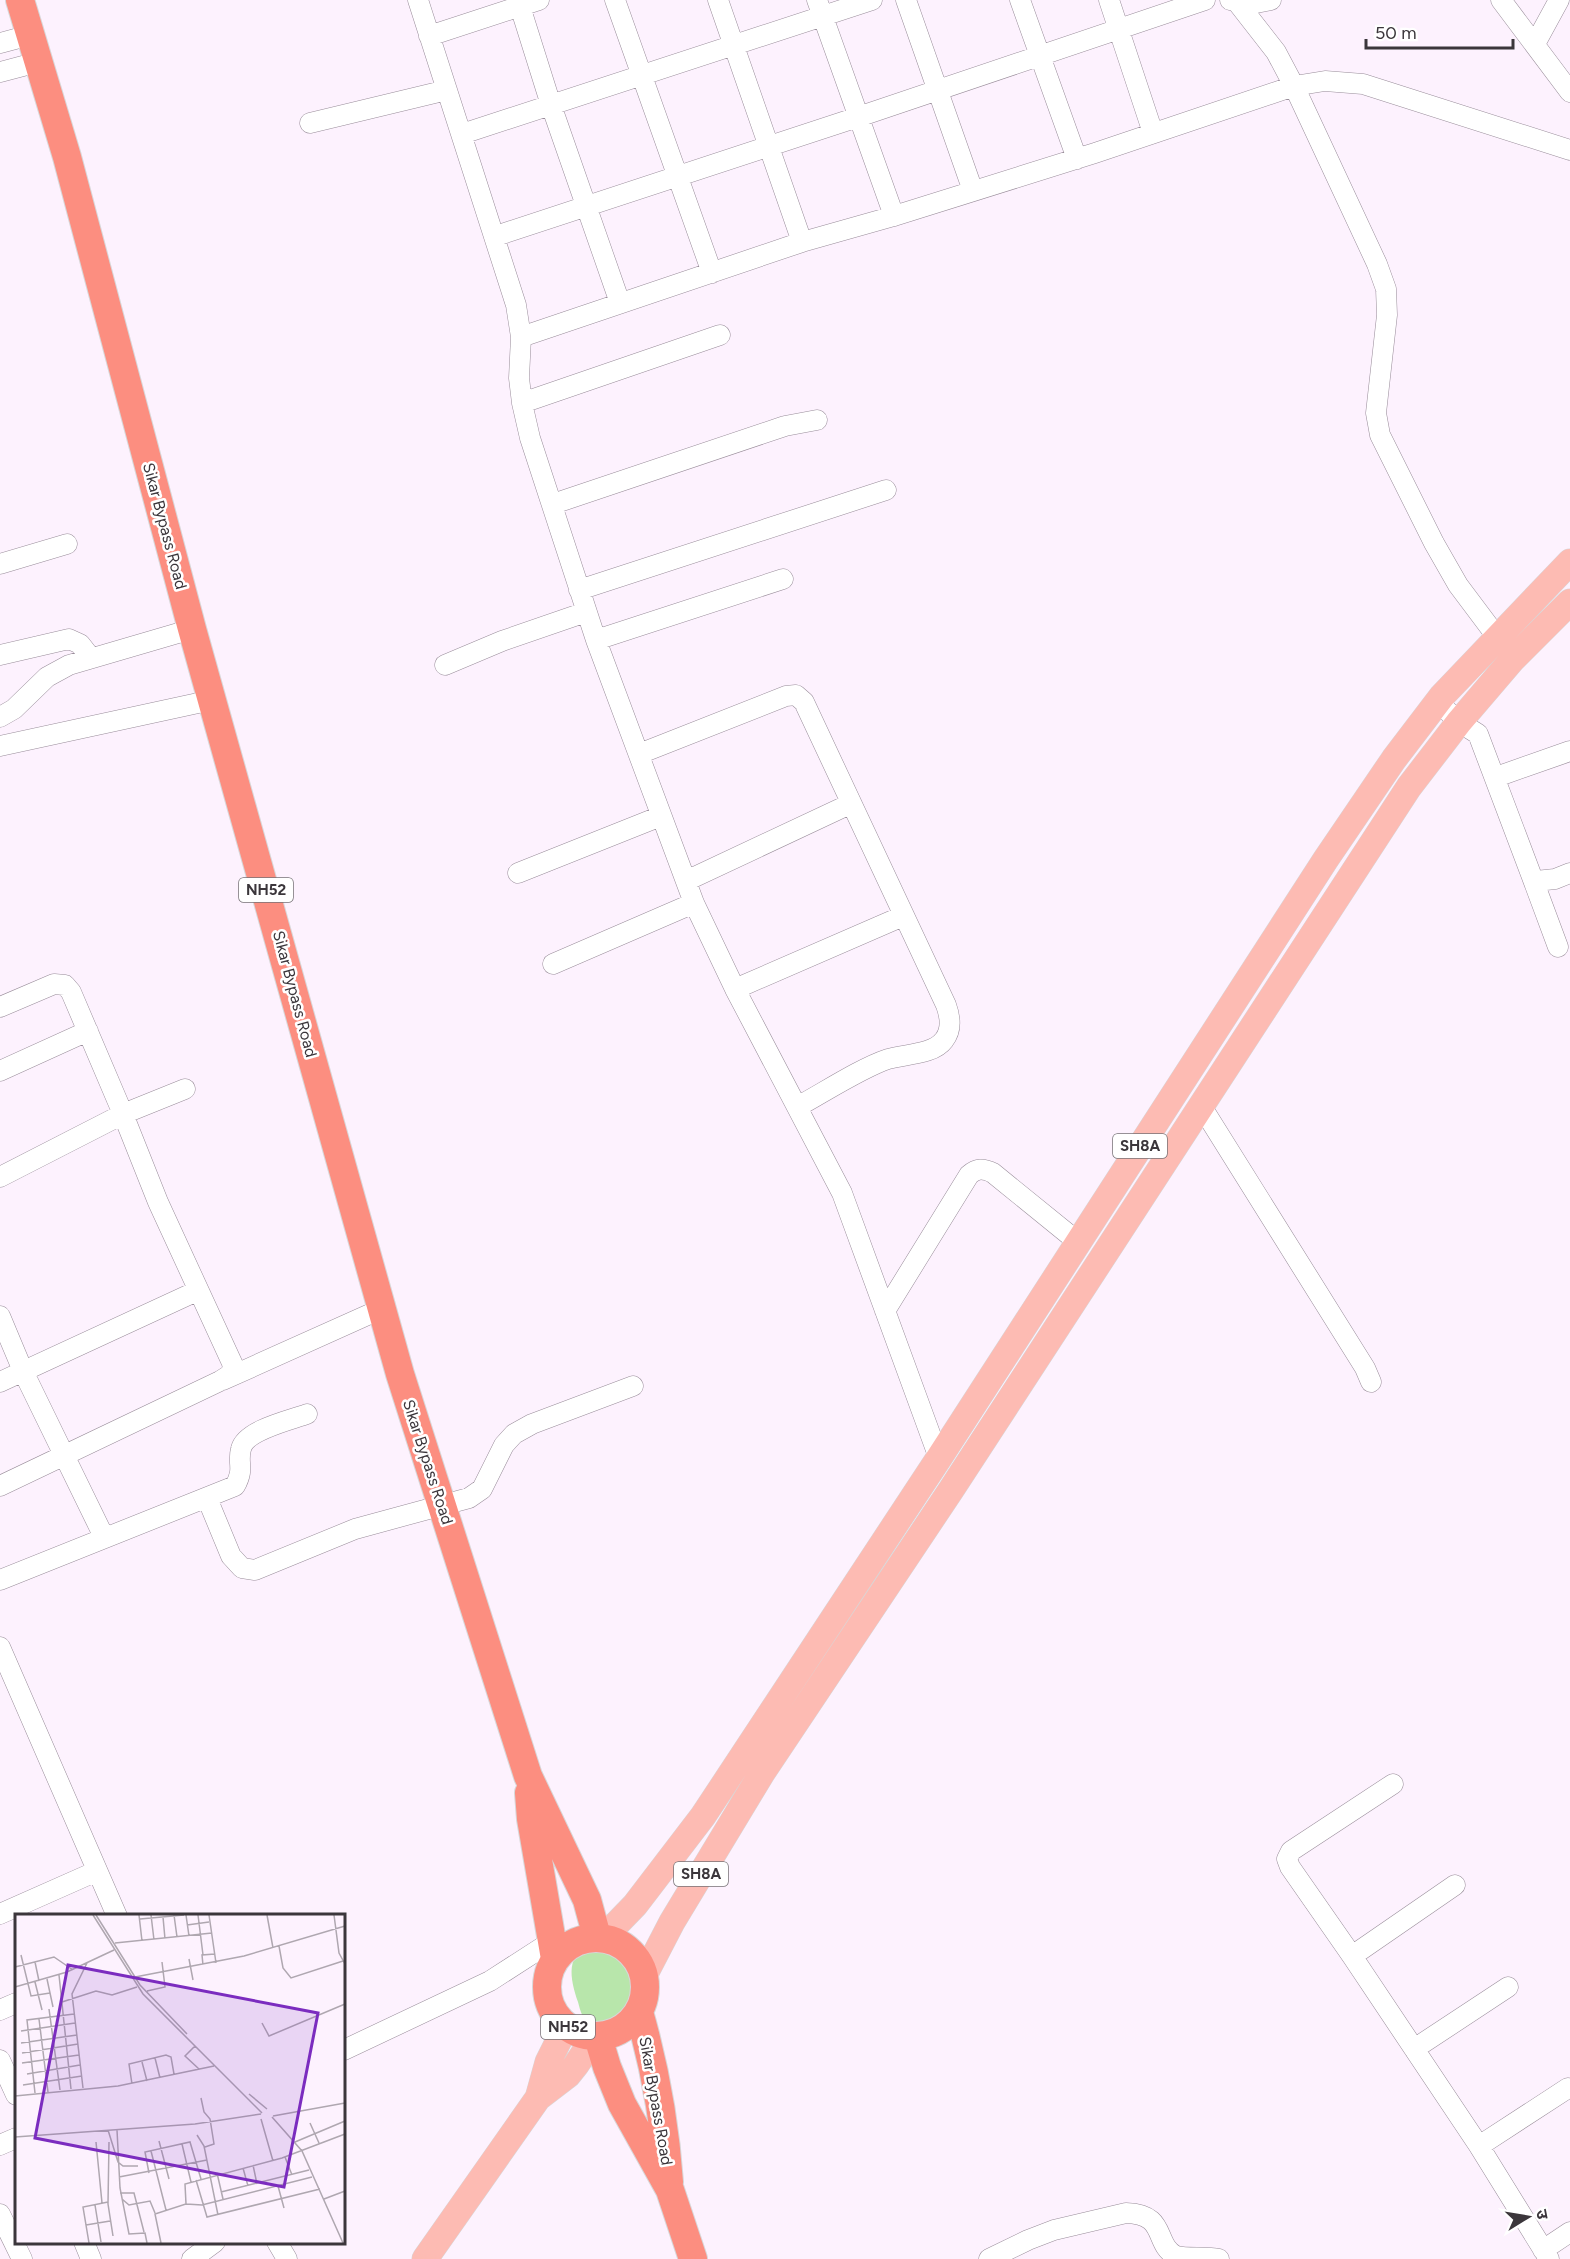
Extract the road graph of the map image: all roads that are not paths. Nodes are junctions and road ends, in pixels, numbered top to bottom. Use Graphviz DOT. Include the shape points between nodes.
graph roads {
  1 [pos="20,0"];
  2 [pos="418,0"];
  3 [pos="539,0"];
  4 [pos="615,0"];
  5 [pos="718,0"];
  6 [pos="872,0"];
  7 [pos="906,0"];
  8 [pos="1020,0"];
  9 [pos="1109,0"];
  10 [pos="1205,0"];
  11 [pos="1271,0"];
  12 [pos="1501,0"];
  13 [pos="1559,0"];
  14 [pos="1233,1"];
  15 [pos="519,3"];
  16 [pos="819,8"];
  17 [pos="1120,28"];
  18 [pos="30,35"];
  19 [pos="429,36"];
  20 [pos="0,43"];
  21 [pos="1534,44"];
  22 [pos="734,45"];
  23 [pos="1040,56"];
  24 [pos="38,63"];
  25 [pos="0,72"];
  26 [pos="641,75"];
  27 [pos="1294,86"];
  28 [pos="447,90"];
  29 [pos="938,90"];
  30 [pos="1570,92"];
  31 [pos="551,105"];
  32 [pos="858,117"];
  33 [pos="310,123"];
  34 [pos="1153,133"];
  35 [pos="462,134"];
  36 [pos="769,146"];
  37 [pos="1570,150"];
  38 [pos="1077,159"];
  39 [pos="677,176"];
  40 [pos="974,191"];
  41 [pos="586,206"];
  42 [pos="894,216"];
  43 [pos="496,236"];
  44 [pos="802,242"];
  45 [pos="712,273"];
  46 [pos="620,303"];
  47 [pos="720,335"];
  48 [pos="521,337"];
  49 [pos="522,403"];
  50 [pos="817,420"];
  51 [pos="886,490"];
  52 [pos="553,504"];
  53 [pos="67,544"];
  54 [pos="1570,562"];
  55 [pos="0,564"];
  56 [pos="783,579"];
  57 [pos="579,590"];
  58 [pos="1570,602"];
  59 [pos="586,612"];
  60 [pos="192,629"];
  61 [pos="1497,637"];
  62 [pos="596,640"];
  63 [pos="0,655"];
  64 [pos="91,658"];
  65 [pos="445,665"];
  66 [pos="212,700"];
  67 [pos="1438,702"];
  68 [pos="0,717"];
  69 [pos="1459,722"];
  70 [pos="0,746"];
  71 [pos="1570,751"];
  72 [pos="639,754"];
  73 [pos="1496,777"];
  74 [pos="850,804"];
  75 [pos="661,816"];
  76 [pos="518,873"];
  77 [pos="1570,873"];
  78 [pos="1532,877"];
  79 [pos="686,881"];
  80 [pos="694,903"];
  81 [pos="903,916"];
  82 [pos="1558,947"];
  83 [pos="553,964"];
  84 [pos="735,989"];
  85 [pos="0,1007"];
  86 [pos="88,1031"];
  87 [pos="0,1071"];
  88 [pos="184,1089"];
  89 [pos="1200,1104"];
  90 [pos="797,1107"];
  91 [pos="123,1114"];
  92 [pos="0,1177"];
  93 [pos="1078,1242"];
  94 [pos="197,1291"];
  95 [pos="381,1309"];
  96 [pos="885,1311"];
  97 [pos="0,1316"];
  98 [pos="23,1371"];
  99 [pos="223,1380"];
  100 [pos="0,1382"];
  101 [pos="1371,1382"];
  102 [pos="633,1386"];
  103 [pos="307,1414"];
  104 [pos="63,1454"];
  105 [pos="939,1458"];
  106 [pos="0,1486"];
  107 [pos="207,1498"];
  108 [pos="443,1507"];
  109 [pos="104,1537"];
  110 [pos="0,1580"];
  111 [pos="0,1647"];
  112 [pos="528,1776"];
  113 [pos="1393,1784"];
  114 [pos="97,1871"];
  115 [pos="1455,1885"];
  116 [pos="0,1914"];
  117 [pos="116,1914"];
  118 [pos="600,1937"];
  119 [pos="554,1950"];
  120 [pos="1352,1956"];
  121 [pos="644,1976"];
  122 [pos="1509,1987"];
  123 [pos="15,2003"];
  124 [pos="0,2010"];
  125 [pos="639,2012"];
  126 [pos="585,2033"];
  127 [pos="1414,2049"];
  128 [pos="345,2050"];
  129 [pos="0,2060"];
  130 [pos="1568,2088"];
  131 [pos="15,2093"];
  132 [pos="15,2138"];
  133 [pos="0,2145"];
  134 [pos="1479,2146"];
  135 [pos="670,2190"];
  136 [pos="0,2214"];
  137 [pos="1570,2232"];
  138 [pos="85,2244"];
  139 [pos="212,2244"];
  140 [pos="278,2244"];
  141 [pos="1546,2255"];
  142 [pos="22,2259"];
  143 [pos="91,2259"];
  144 [pos="192,2259"];
  145 [pos="287,2259"];
  146 [pos="425,2259"];
  147 [pos="693,2259"];
  148 [pos="989,2259"];
  149 [pos="1219,2259"];
  1 -- 18 [label="highway, Sikar Bypass Road / NH52"];
  2 -- 19 [label="street"];
  3 -- 15 [label="street"];
  4 -- 26 [label="street"];
  5 -- 22 [label="street"];
  6 -- 16 [label="street"];
  7 -- 29 [label="street"];
  8 -- 23 [label="street"];
  9 -- 17 [label="street"];
  10 -- 17 [label="street"];
  11 -- 14 [label="street"];
  12 -- 21 [label="street"];
  13 -- 21 [label="street"];
  14 -- 27 [label="street" via="1276,52"];
  15 -- 19 [label="street"];
  15 -- 31 [label="street"];
  16 -- 22 [label="street"];
  16 -- 32 [label="street"];
  17 -- 23 [label="street"];
  17 -- 34 [label="street"];
  18 -- 20 [label="street"];
  18 -- 24 [label="highway, Sikar Bypass Road / NH52"];
  19 -- 28 [label="street"];
  21 -- 30 [label="street"];
  22 -- 26 [label="street"];
  22 -- 36 [label="street"];
  23 -- 29 [label="street"];
  23 -- 38 [label="street"];
  24 -- 25 [label="street"];
  24 -- 60 [label="highway, Sikar Bypass Road / NH52" via="70,169"];
  26 -- 31 [label="street"];
  26 -- 39 [label="street"];
  27 -- 34 [label="street"];
  27 -- 37 [label="street" via="1325,81 1363,84"];
  27 -- 61 [label="street" via="1386,289 1387,315 1376,413 1380,435 1458,585"];
  28 -- 33 [label="street"];
  28 -- 35 [label="street"];
  29 -- 32 [label="street"];
  29 -- 40 [label="street"];
  31 -- 35 [label="street"];
  31 -- 41 [label="street"];
  32 -- 36 [label="street"];
  32 -- 42 [label="street"];
  34 -- 38 [label="street"];
  35 -- 43 [label="street"];
  36 -- 39 [label="street"];
  36 -- 44 [label="street"];
  38 -- 40 [label="street"];
  39 -- 41 [label="street"];
  39 -- 45 [label="street"];
  40 -- 42 [label="street"];
  41 -- 43 [label="street"];
  41 -- 46 [label="street"];
  42 -- 44 [label="street"];
  43 -- 48 [label="street"];
  44 -- 45 [label="street"];
  45 -- 46 [label="street"];
  46 -- 48 [label="street"];
  47 -- 49 [label="street"];
  48 -- 49 [label="street"];
  49 -- 52 [label="street"];
  50 -- 52 [label="street" via="784,426"];
  51 -- 57 [label="street"];
  52 -- 57 [label="street"];
  53 -- 55 [label="street"];
  54 -- 61 [label="main road, SH8A"];
  56 -- 62 [label="street"];
  57 -- 59 [label="street"];
  58 -- 69 [label="main road, SH8A" via="1512,660"];
  59 -- 62 [label="street"];
  59 -- 65 [label="street"];
  60 -- 64 [label="street"];
  60 -- 66 [label="highway, Sikar Bypass Road / NH52"];
  61 -- 67 [label="main road, SH8A"];
  62 -- 72 [label="street"];
  63 -- 64 [label="street" via="69,639 80,644"];
  64 -- 68 [label="street" via="47,678"];
  66 -- 70 [label="street"];
  66 -- 95 [label="highway, Sikar Bypass Road / NH52"];
  67 -- 69 [label="street"];
  67 -- 93 [label="main road, SH8A" via="1326,859"];
  69 -- 73 [label="street" via="1478,734"];
  69 -- 89 [label="main road, SH8A" via="1409,787"];
  71 -- 73 [label="street"];
  72 -- 74 [label="street" via="796,695 804,702"];
  72 -- 75 [label="street"];
  73 -- 78 [label="street"];
  74 -- 79 [label="street"];
  74 -- 81 [label="street"];
  75 -- 76 [label="street"];
  75 -- 79 [label="street"];
  77 -- 78 [label="street" via="1555,879 1536,881"];
  78 -- 82 [label="street"];
  79 -- 80 [label="street"];
  80 -- 83 [label="street"];
  80 -- 84 [label="street"];
  81 -- 84 [label="street"];
  81 -- 90 [label="street" via="950,1016 945,1040 935,1048 886,1060"];
  84 -- 90 [label="street"];
  85 -- 86 [label="street" via="54,984 65,985"];
  86 -- 87 [label="street"];
  86 -- 91 [label="street"];
  88 -- 91 [label="street"];
  89 -- 101 [label="street"];
  89 -- 121 [label="main road, SH8A" via="762,1773"];
  90 -- 96 [label="street" via="842,1193"];
  91 -- 92 [label="street"];
  91 -- 94 [label="street"];
  93 -- 96 [label="street" via="993,1173 975,1170"];
  93 -- 105 [label="main road, SH8A"];
  94 -- 98 [label="street"];
  94 -- 99 [label="street" via="233,1365 231,1374"];
  95 -- 99 [label="street"];
  95 -- 108 [label="highway, Sikar Bypass Road / NH52"];
  96 -- 105 [label="street"];
  97 -- 98 [label="street"];
  98 -- 100 [label="street"];
  98 -- 104 [label="street"];
  99 -- 104 [label="street"];
  102 -- 108 [label="street" via="514,1434 504,1445 482,1489"];
  103 -- 107 [label="street" via="248,1438 241,1449 240,1477 235,1486"];
  104 -- 106 [label="street"];
  104 -- 109 [label="street"];
  105 -- 118 [label="main road, SH8A" via="703,1816 635,1905"];
  107 -- 108 [label="street" via="231,1556 242,1568 255,1570 355,1529"];
  107 -- 109 [label="street"];
  108 -- 112 [label="highway, Sikar Bypass Road / NH52"];
  109 -- 110 [label="street"];
  111 -- 114 [label="street"];
  112 -- 118 [label="highway, Sikar Bypass Road / NH52" via="587,1900"];
  112 -- 119 [label="highway, Sikar Bypass Road / NH52" via="531,1820"];
  113 -- 120 [label="street" via="1296,1847 1287,1859"];
  114 -- 116 [label="street"];
  114 -- 117 [label="street"];
  115 -- 120 [label="street"];
  118 -- 119 [label="highway"];
  118 -- 121 [label="highway" via="615,1941 634,1955"];
  119 -- 126 [label="highway, Sikar Bypass Road / NH52" via="547,1988 549,2002 556,2015"];
  119 -- 128 [label="street"];
  120 -- 127 [label="street"];
  121 -- 125 [label="highway, Sikar Bypass Road / NH52"];
  122 -- 127 [label="street"];
  123 -- 124 [label="street"];
  125 -- 126 [label="highway, Sikar Bypass Road / NH52" via="622,2029"];
  125 -- 135 [label="highway, Sikar Bypass Road / NH52" via="659,2097"];
  126 -- 135 [label="highway, Sikar Bypass Road / NH52" via="607,2067 622,2103"];
  126 -- 146 [label="main road" via="586,2050 572,2070 538,2098"];
  127 -- 134 [label="street"];
  129 -- 131 [label="street"];
  130 -- 134 [label="street"];
  132 -- 133 [label="street"];
  134 -- 141 [label="street"];
  135 -- 147 [label="highway, Sikar Bypass Road / NH52"];
  136 -- 142 [label="street"];
  137 -- 141 [label="street"];
  138 -- 143 [label="street"];
  139 -- 144 [label="street"];
  140 -- 145 [label="street"];
  148 -- 149 [label="street" via="1054,2230 1126,2213 1149,2218 1169,2251 1178,2257"];
}
